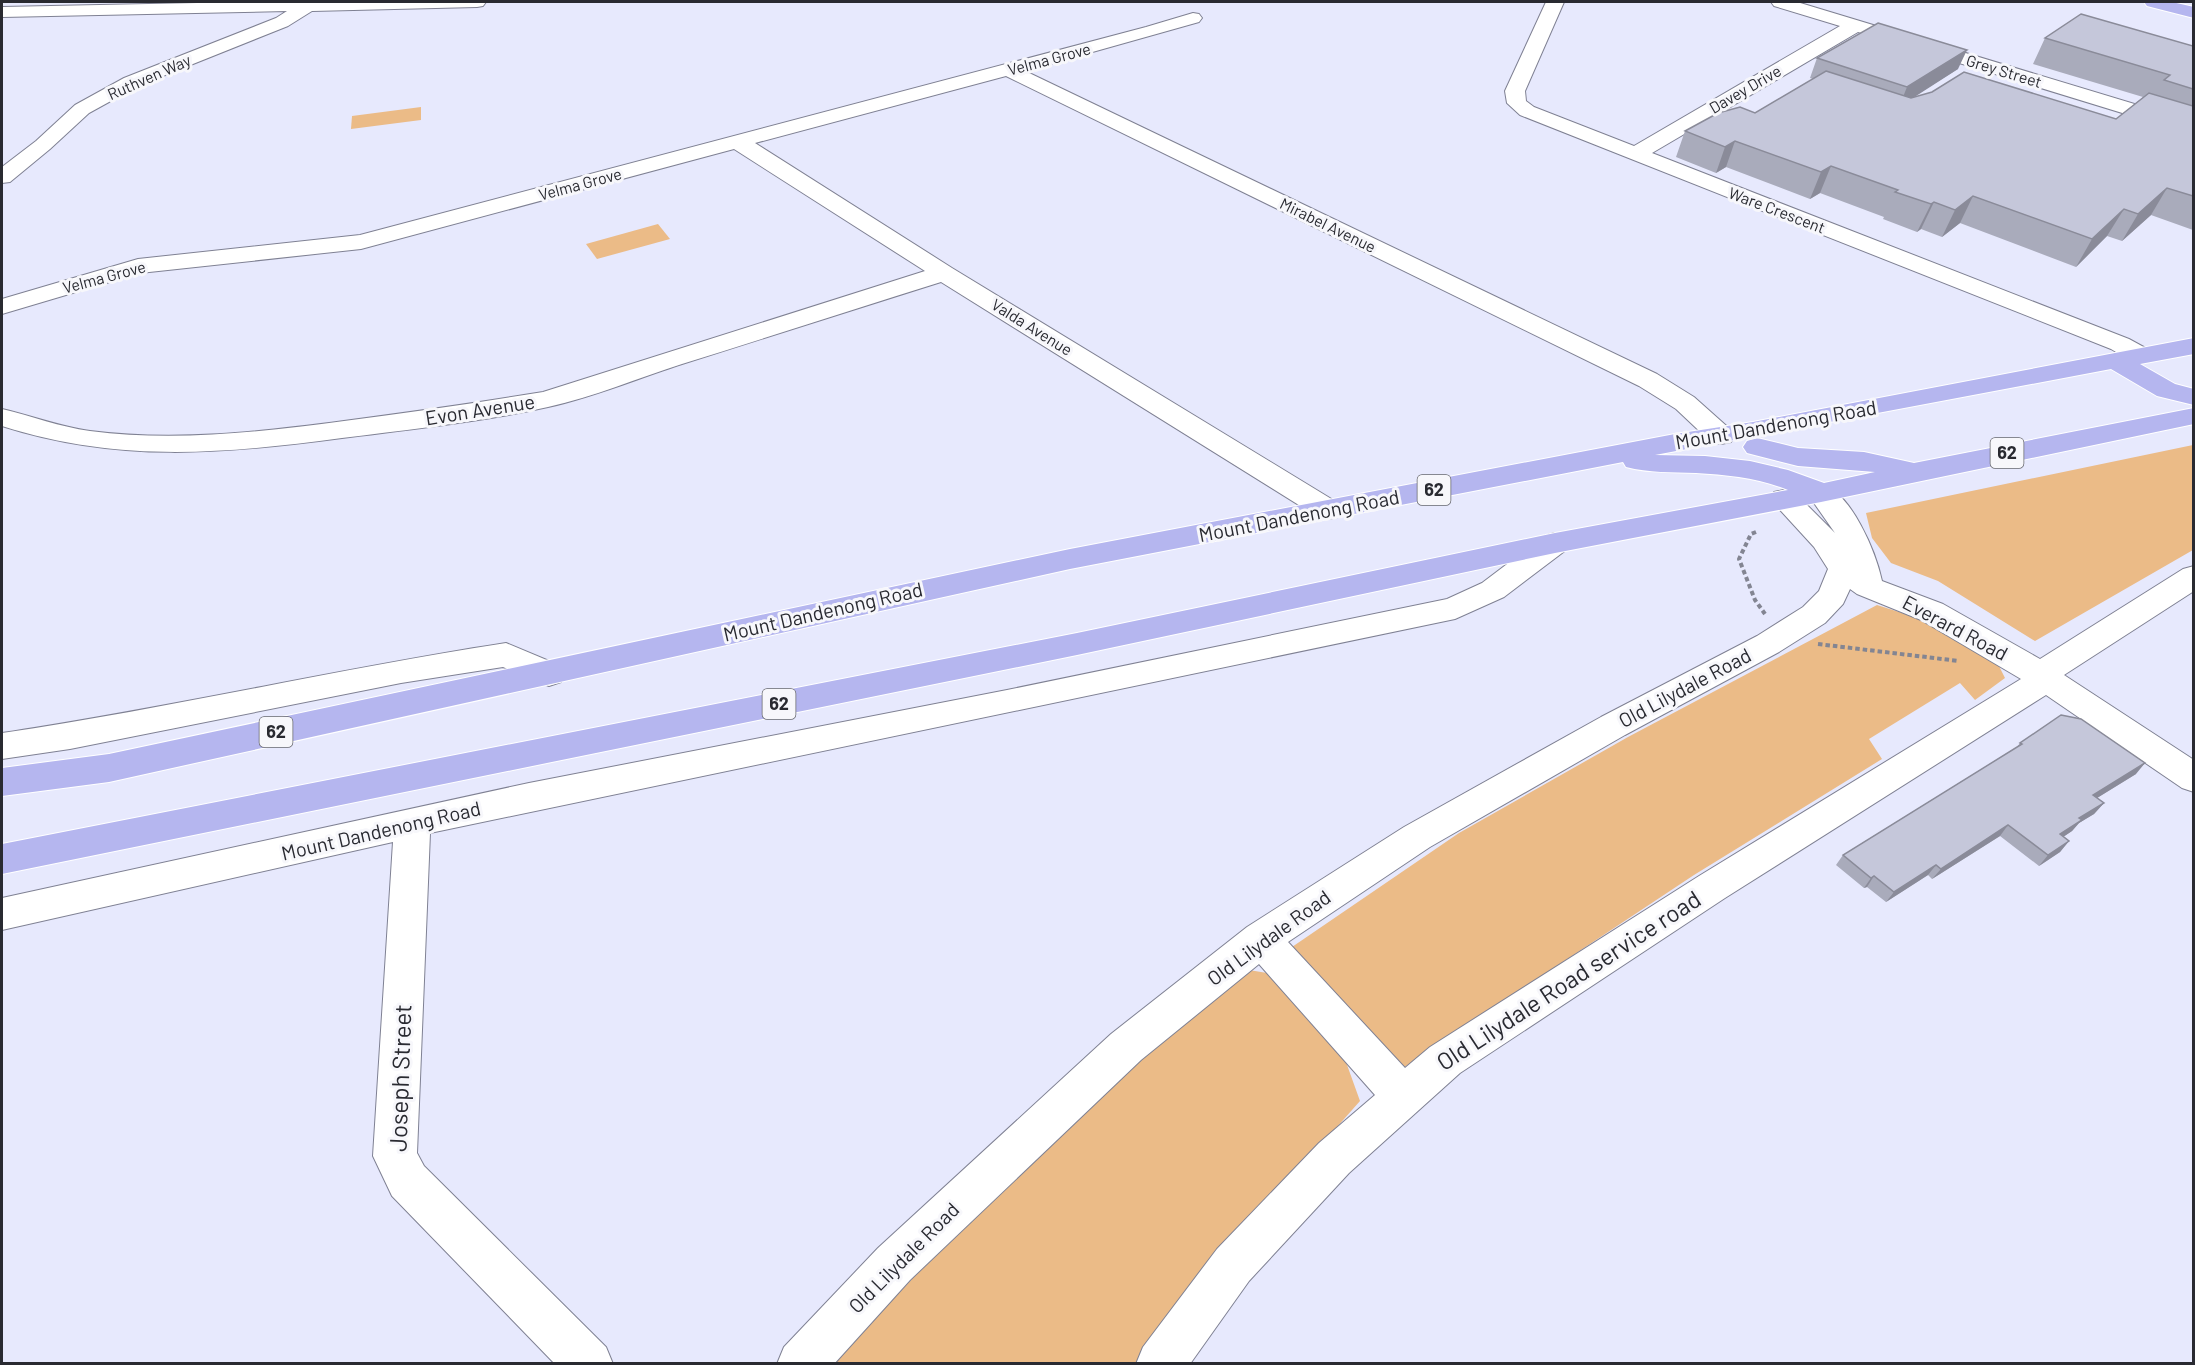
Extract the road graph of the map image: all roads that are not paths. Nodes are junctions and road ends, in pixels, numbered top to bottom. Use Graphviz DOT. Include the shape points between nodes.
graph roads {
  1 [pos="477,2"];
  2 [pos="1555,2"];
  3 [pos="1780,2"];
  4 [pos="2153,2"];
  5 [pos="310,3"];
  6 [pos="2,12"];
  7 [pos="2193,12"];
  8 [pos="1193,18"];
  9 [pos="1856,25"];
  10 [pos="1985,65"];
  11 [pos="1008,70"];
  12 [pos="1771,74"];
  13 [pos="1967,77"];
  14 [pos="1795,82"];
  15 [pos="2193,129"];
  16 [pos="738,142"];
  17 [pos="1635,154"];
  18 [pos="2,177"];
  19 [pos="944,273"];
  20 [pos="2,307"];
  21 [pos="2193,346"];
  22 [pos="2130,359"];
  23 [pos="1648,380"];
  24 [pos="2193,397"];
  25 [pos="2193,416"];
  26 [pos="2,417"];
  27 [pos="1753,430"];
  28 [pos="1721,436"];
  29 [pos="1612,456"];
  30 [pos="1770,462"];
  31 [pos="1915,472"];
  32 [pos="1821,493"];
  33 [pos="1784,499"];
  34 [pos="1328,510"];
  35 [pos="1555,543"];
  36 [pos="1858,574"];
  37 [pos="2193,576"];
  38 [pos="549,674"];
  39 [pos="2043,677"];
  40 [pos="2,746"];
  41 [pos="2193,778"];
  42 [pos="2,782"];
  43 [pos="412,825"];
  44 [pos="2,859"];
  45 [pos="2,914"];
  46 [pos="1261,939"];
  47 [pos="1403,1096"];
  48 [pos="589,1364"];
  49 [pos="801,1364"];
  50 [pos="1160,1364"];
  1 -- 5 [label="street"];
  2 -- 17 [label="street, Ware Crescent" via="1514,99 1518,106 1537,116"];
  3 -- 9 [label="street, Grey Street"];
  4 -- 7 [label="main road"];
  5 -- 6 [label="street"];
  5 -- 18 [label="street, Ruthven Way" via="282,22 131,82 82,109"];
  8 -- 11 [label="street, Velma Grove"];
  9 -- 10 [label="street, Grey Street"];
  9 -- 12 [label="street, Davey Drive"];
  10 -- 13 [label="street"];
  10 -- 15 [label="street, Grey Street"];
  11 -- 16 [label="street, Velma Grove"];
  11 -- 23 [label="street, Mirabel Avenue"];
  12 -- 14 [label="street"];
  12 -- 17 [label="street, Davey Drive"];
  16 -- 19 [label="street, Valda Avenue"];
  16 -- 20 [label="street, Velma Grove" via="361,242 138,266"];
  17 -- 22 [label="street, Ware Crescent" via="2120,344"];
  19 -- 26 [label="street, Evon Avenue" via="547,399 479,411 195,446 85,438"];
  19 -- 34 [label="street, Valda Avenue"];
  21 -- 22 [label="main road, Mount Dandenong Road / 62"];
  22 -- 24 [label="main road" via="2166,390"];
  22 -- 27 [label="main road, Mount Dandenong Road / 62"];
  23 -- 27 [label="street, Mirabel Avenue" via="1698,399"];
  23 -- 28 [label="street, Mirabel Avenue" via="1685,403"];
  25 -- 31 [label="main road, Mount Dandenong Road / 62"];
  27 -- 28 [label="main road, Mount Dandenong Road / 62"];
  27 -- 30 [label="main road"];
  28 -- 29 [label="main road, Mount Dandenong Road / 62"];
  28 -- 30 [label="main road"];
  29 -- 30 [label="main road" via="1651,465"];
  29 -- 34 [label="main road, Mount Dandenong Road / 62"];
  30 -- 31 [label="main road" via="1864,461"];
  30 -- 32 [label="main road" via="1792,479"];
  30 -- 33 [label="main road"];
  31 -- 32 [label="main road, Mount Dandenong Road / 62"];
  32 -- 33 [label="main road, Mount Dandenong Road / 62"];
  32 -- 36 [label="street" via="1853,534"];
  33 -- 35 [label="main road, Mount Dandenong Road / 62"];
  33 -- 36 [label="street"];
  34 -- 38 [label="main road, Mount Dandenong Road / 62" via="884,598"];
  35 -- 43 [label="street, Mount Dandenong Road" via="1493,590 1455,608 995,705 529,797"];
  35 -- 44 [label="main road, Mount Dandenong Road / 62" via="1065,646"];
  36 -- 39 [label="street, Everard Road"];
  36 -- 46 [label="street, Old Lilydale Road" via="1837,610 1814,615 1417,837"];
  37 -- 39 [label="street"];
  38 -- 40 [label="street" via="506,655"];
  38 -- 42 [label="main road, Mount Dandenong Road / 62" via="109,768"];
  39 -- 41 [label="street, Everard Road"];
  39 -- 47 [label="street, Old Lilydale Road service road" via="1445,1060"];
  43 -- 45 [label="street, Mount Dandenong Road"];
  43 -- 48 [label="street, Joseph Street" via="395,1156 408,1180"];
  46 -- 47 [label="street"];
  46 -- 49 [label="street, Old Lilydale Road" via="1126,1047 894,1264"];
  47 -- 50 [label="street, Old Lilydale Road service road" via="1334,1158 1233,1265"];
}
